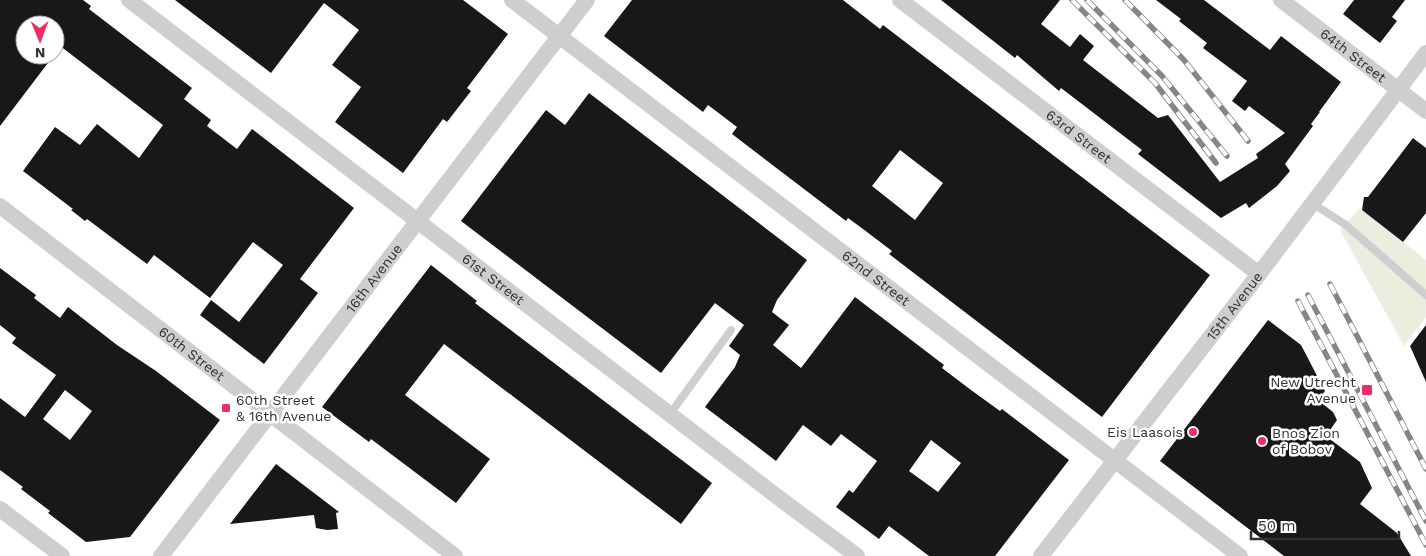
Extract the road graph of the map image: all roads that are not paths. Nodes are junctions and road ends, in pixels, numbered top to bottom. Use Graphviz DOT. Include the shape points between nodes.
graph roads {
  1 [pos="130,0"];
  2 [pos="512,0"];
  3 [pos="587,0"];
  4 [pos="900,0"];
  5 [pos="1281,0"];
  6 [pos="559,36"];
  7 [pos="1426,53"];
  8 [pos="1398,90"];
  9 [pos="1426,111"];
  10 [pos="1312,203"];
  11 [pos="0,206"];
  12 [pos="418,221"];
  13 [pos="1259,274"];
  14 [pos="1426,295"];
  15 [pos="732,330"];
  16 [pos="271,414"];
  17 [pos="670,414"];
  18 [pos="1115,460"];
  19 [pos="0,509"];
  20 [pos="62,556"];
  21 [pos="161,556"];
  22 [pos="455,556"];
  23 [pos="857,556"];
  24 [pos="1041,556"];
  25 [pos="1240,556"];
  1 -- 12 [label="street, 61st Street"];
  2 -- 6 [label="street, 62nd Street"];
  3 -- 6 [label="street, 16th Avenue"];
  4 -- 13 [label="street, 63rd Street"];
  5 -- 8 [label="street, 64th Street"];
  6 -- 12 [label="street, 16th Avenue"];
  6 -- 18 [label="street, 62nd Street"];
  7 -- 8 [label="street, 15th Avenue"];
  8 -- 9 [label="street, 64th Street"];
  8 -- 10 [label="street, 15th Avenue"];
  10 -- 13 [label="street, 15th Avenue"];
  10 -- 14 [label="lane" via="1346,225"];
  11 -- 16 [label="street, 60th Street"];
  12 -- 16 [label="street, 16th Avenue"];
  12 -- 17 [label="street, 61st Street"];
  13 -- 18 [label="street, 15th Avenue"];
  15 -- 17 [label="lane"];
  16 -- 21 [label="street, 16th Avenue"];
  16 -- 22 [label="street, 60th Street"];
  17 -- 23 [label="street, 61st Street"];
  18 -- 24 [label="street, 15th Avenue"];
  18 -- 25 [label="street, 62nd Street"];
  19 -- 20 [label="street"];
}
